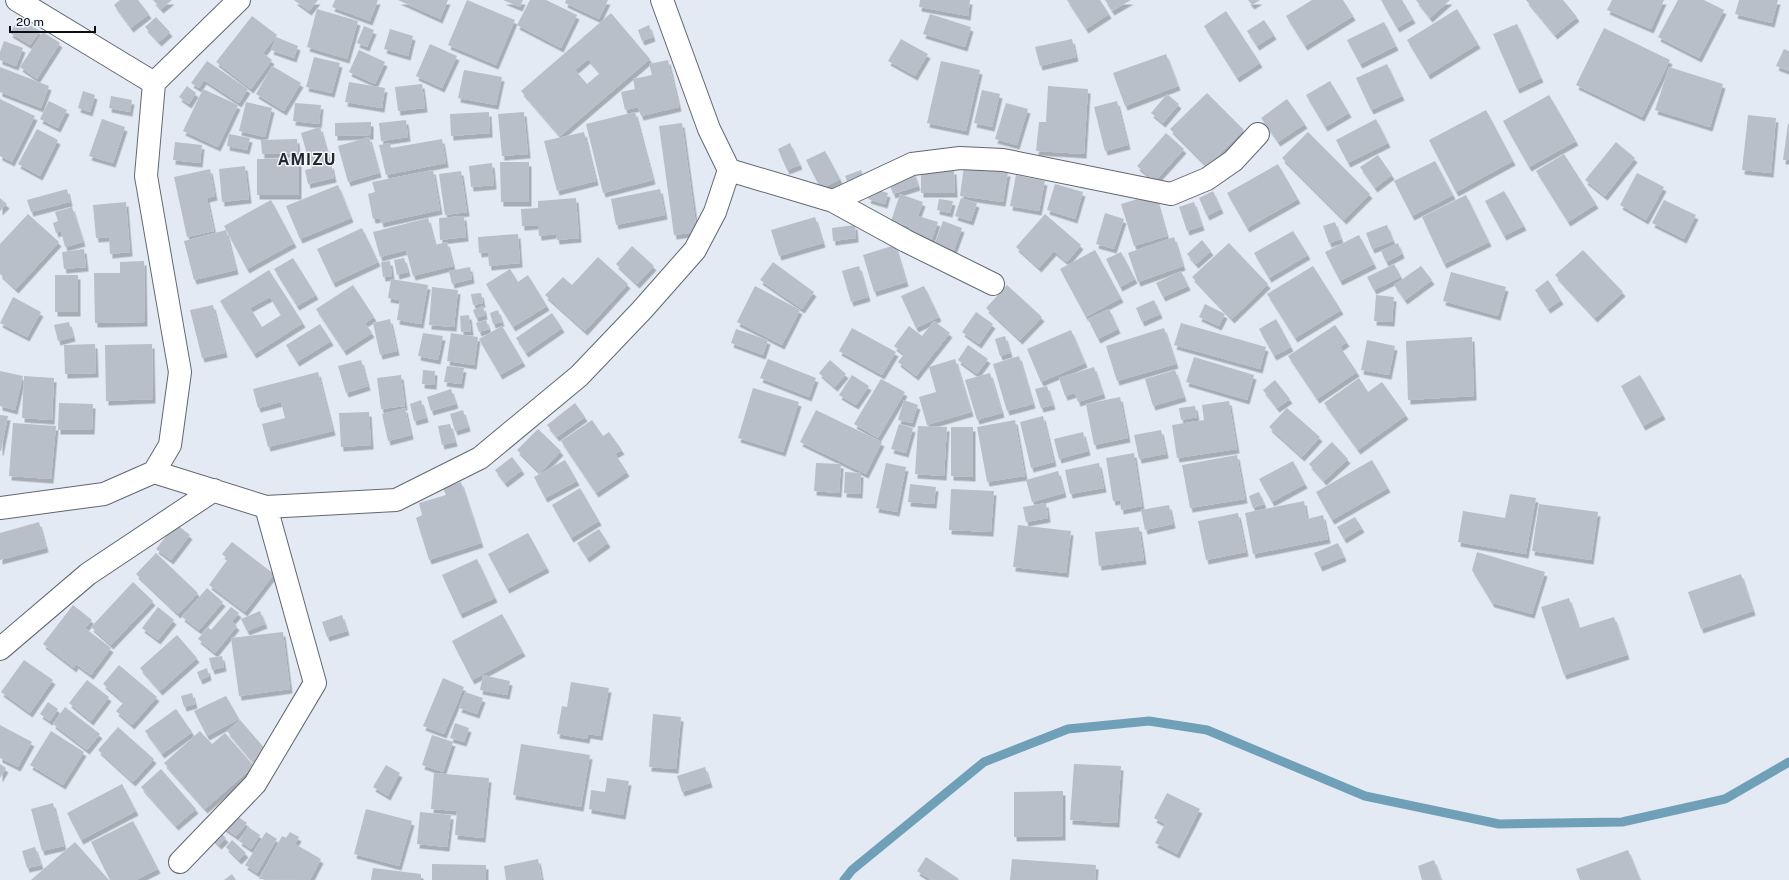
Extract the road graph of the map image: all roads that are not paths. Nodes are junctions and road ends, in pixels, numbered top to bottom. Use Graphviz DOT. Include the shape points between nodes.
graph roads {
  1 [pos="17,0"];
  2 [pos="239,0"];
  3 [pos="662,0"];
  4 [pos="154,83"];
  5 [pos="1258,134"];
  6 [pos="729,170"];
  7 [pos="833,201"];
  8 [pos="993,284"];
  9 [pos="154,472"];
  10 [pos="214,490"];
  11 [pos="266,507"];
  12 [pos="0,508"];
  13 [pos="0,649"];
  14 [pos="180,862"];
  1 -- 4 [label="street"];
  2 -- 4 [label="street"];
  3 -- 6 [label="street" via="709,128"];
  4 -- 9 [label="street" via="146,176 180,372 170,445"];
  5 -- 7 [label="street" via="1233,161 1208,179 1171,194 1003,160 960,158 912,164"];
  6 -- 7 [label="street"];
  6 -- 11 [label="street" via="714,212 695,250 579,376 480,458 396,500"];
  7 -- 8 [label="street"];
  9 -- 10 [label="street"];
  9 -- 12 [label="street" via="104,494"];
  10 -- 11 [label="street"];
  10 -- 13 [label="street" via="88,574"];
  11 -- 14 [label="street" via="315,683 255,784"];
}
